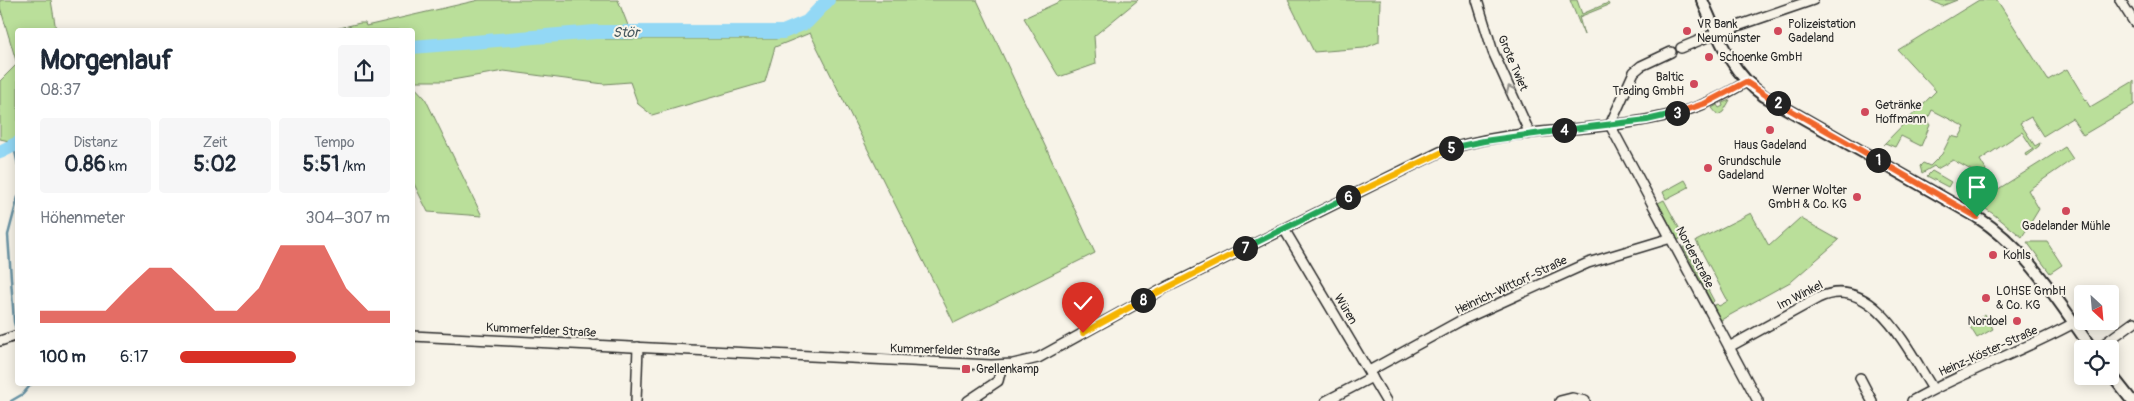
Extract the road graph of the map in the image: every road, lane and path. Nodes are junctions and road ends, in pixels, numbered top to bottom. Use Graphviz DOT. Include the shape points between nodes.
graph roads {
  1 [pos="1477,0"];
  2 [pos="1702,0"];
  3 [pos="1814,0"];
  4 [pos="2120,0"];
  5 [pos="2134,22"];
  6 [pos="1717,33"];
  7 [pos="1681,48"];
  8 [pos="1672,52"];
  9 [pos="1746,82"];
  10 [pos="1610,125"];
  11 [pos="1528,134"];
  12 [pos="1284,229"];
  13 [pos="1671,238"];
  14 [pos="2134,322"];
  15 [pos="2074,324"];
  16 [pos="14,336"];
  17 [pos="415,336"];
  18 [pos="2109,340"];
  19 [pos="0,341"];
  20 [pos="638,347"];
  21 [pos="1729,347"];
  22 [pos="1002,365"];
  23 [pos="1370,374"];
  24 [pos="1860,378"];
  25 [pos="2119,384"];
  26 [pos="1933,389"];
  27 [pos="636,401"];
  28 [pos="968,401"];
  29 [pos="1326,401"];
  30 [pos="1386,401"];
  31 [pos="1560,401"];
  32 [pos="1585,401"];
  33 [pos="1758,401"];
  34 [pos="1872,401"];
  35 [pos="1912,401"];
  36 [pos="2132,401"];
  11 -- 1 [label="street, Grote Twiet, one-way" via="1528,127 1494,52"];
  2 -- 6 [label="main road"];
  3 -- 6 [label="street"];
  4 -- 5 [label="street"];
  6 -- 7 [label="street"];
  6 -- 9 [label="main road" via="1734,68"];
  8 -- 10 [label="street" via="1634,72"];
  9 -- 10 [label="street, Kummerfelder Straße" via="1679,113"];
  9 -- 15 [label="main road" via="1764,96 1989,224 2026,258"];
  10 -- 11 [label="street, Kummerfelder Straße"];
  10 -- 13 [label="street, Norderstraße"];
  11 -- 12 [label="street, Kummerfelder Straße" via="1469,143 1440,152"];
  12 -- 22 [label="street, Kummerfelder Straße" via="1167,287 1038,358"];
  12 -- 23 [label="street, Würen"];
  13 -- 21 [label="street, Norderstraße"];
  13 -- 23 [label="street, Heinrich-Wittorf-Straße" via="1588,263 1460,322"];
  14 -- 18 [label="street"];
  15 -- 26 [label="street, Heinz-Köster-Straße"];
  16 -- 19 [label="street"];
  17 -- 20 [label="street, Kummerfelder Straße"];
  20 -- 22 [label="street, Kummerfelder Straße"];
  20 -- 27 [label="street"];
  21 -- 26 [label="street, Im Winkel" via="1818,298 1832,292 1844,292 1863,299 1878,310"];
  21 -- 33 [label="street, Norderstraße"];
  22 -- 28 [label="street" via="998,381"];
  23 -- 29 [label="street, Heinrich-Wittorf-Straße"];
  23 -- 30 [label="street, Würen"];
  24 -- 34 [label="street"];
  25 -- 36 [label="main road"];
  26 -- 35 [label="street, Heinz-Köster-Straße"];
  31 -- 32 [label="street" via="1572,398"];
}
